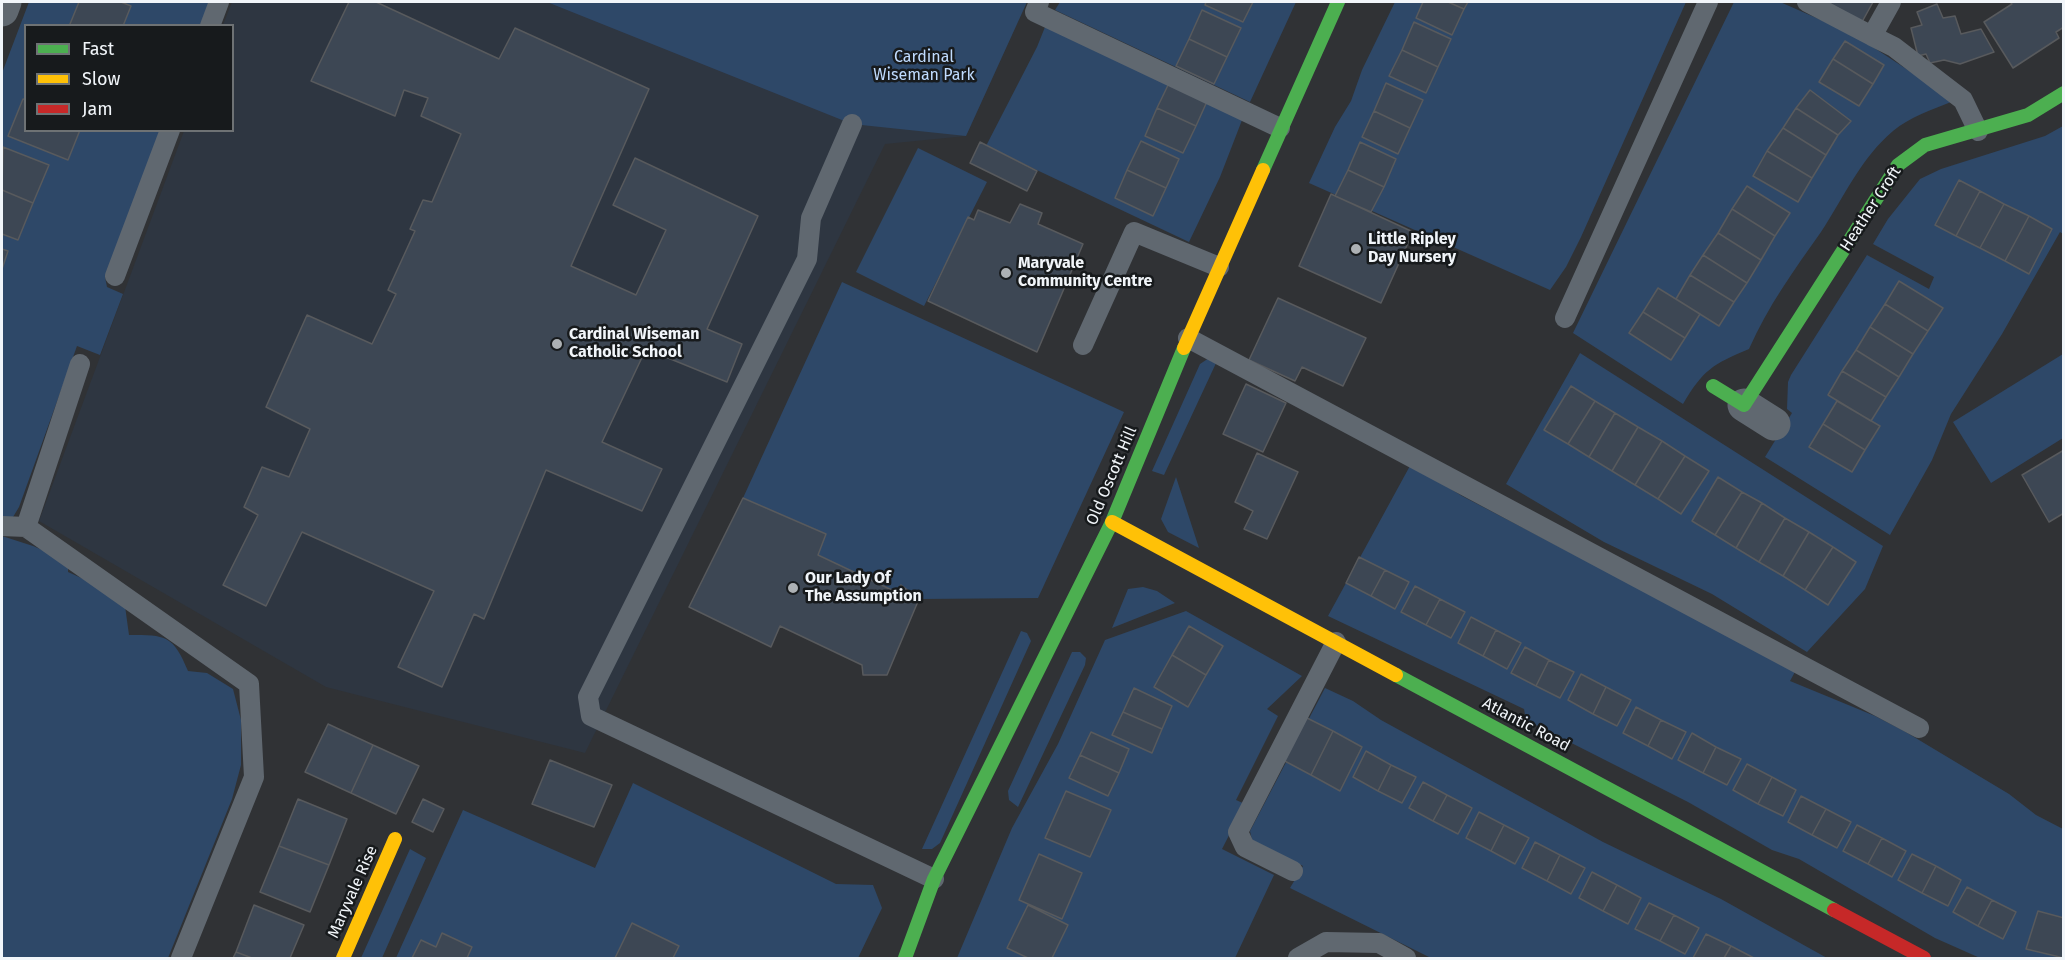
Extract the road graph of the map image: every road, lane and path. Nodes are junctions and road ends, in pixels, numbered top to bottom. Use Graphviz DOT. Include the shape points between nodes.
graph roads {
  1 [pos="5,2"];
  2 [pos="219,2"];
  3 [pos="1039,2"];
  4 [pos="1338,2"];
  5 [pos="1708,2"];
  6 [pos="1807,2"];
  7 [pos="1891,2"];
  8 [pos="2,10"];
  9 [pos="211,24"];
  10 [pos="1872,36"];
  11 [pos="2064,93"];
  12 [pos="852,124"];
  13 [pos="1280,128"];
  14 [pos="1977,131"];
  15 [pos="169,132"];
  16 [pos="1219,267"];
  17 [pos="115,276"];
  18 [pos="1565,318"];
  19 [pos="1188,338"];
  20 [pos="1083,345"];
  21 [pos="80,364"];
  22 [pos="1713,386"];
  23 [pos="1744,405"];
  24 [pos="1774,424"];
  25 [pos="1112,522"];
  26 [pos="2,526"];
  27 [pos="26,527"];
  28 [pos="1336,642"];
  29 [pos="1919,728"];
  30 [pos="395,839"];
  31 [pos="1293,872"];
  32 [pos="934,879"];
  33 [pos="182,958"];
  34 [pos="343,958"];
  35 [pos="905,958"];
  36 [pos="1298,958"];
  37 [pos="1406,958"];
  38 [pos="1924,958"];
  1 -- 8 [label="street"];
  2 -- 9 [label="lane"];
  3 -- 13 [label="lane" via="1035,12"];
  4 -- 13 [label="street, Old Oscott Hill"];
  5 -- 18 [label="lane"];
  6 -- 10 [label="lane"];
  7 -- 10 [label="lane"];
  10 -- 14 [label="lane" via="1894,47 1963,100"];
  11 -- 14 [label="street, Heather Croft" via="2028,115"];
  12 -- 32 [label="lane" via="810,218 807,259 588,698 591,716"];
  13 -- 16 [label="street, Old Oscott Hill"];
  14 -- 23 [label="street, Heather Croft" via="1925,145 1898,165"];
  15 -- 17 [label="lane"];
  16 -- 19 [label="street, Old Oscott Hill"];
  16 -- 20 [label="lane" via="1134,232"];
  19 -- 25 [label="street, Old Oscott Hill"];
  19 -- 29 [label="lane"];
  21 -- 27 [label="lane"];
  22 -- 23 [label="street"];
  23 -- 24 [label="street"];
  25 -- 28 [label="street, Atlantic Road"];
  25 -- 32 [label="street, Old Oscott Hill"];
  26 -- 27 [label="lane"];
  27 -- 33 [label="lane" via="249,684 254,777"];
  28 -- 31 [label="lane" via="1238,832 1245,847"];
  28 -- 38 [label="street, Atlantic Road"];
  30 -- 34 [label="street, Maryvale Rise"];
  32 -- 35 [label="street, Old Oscott Hill"];
  36 -- 37 [label="lane" via="1326,942 1379,943"];
}
